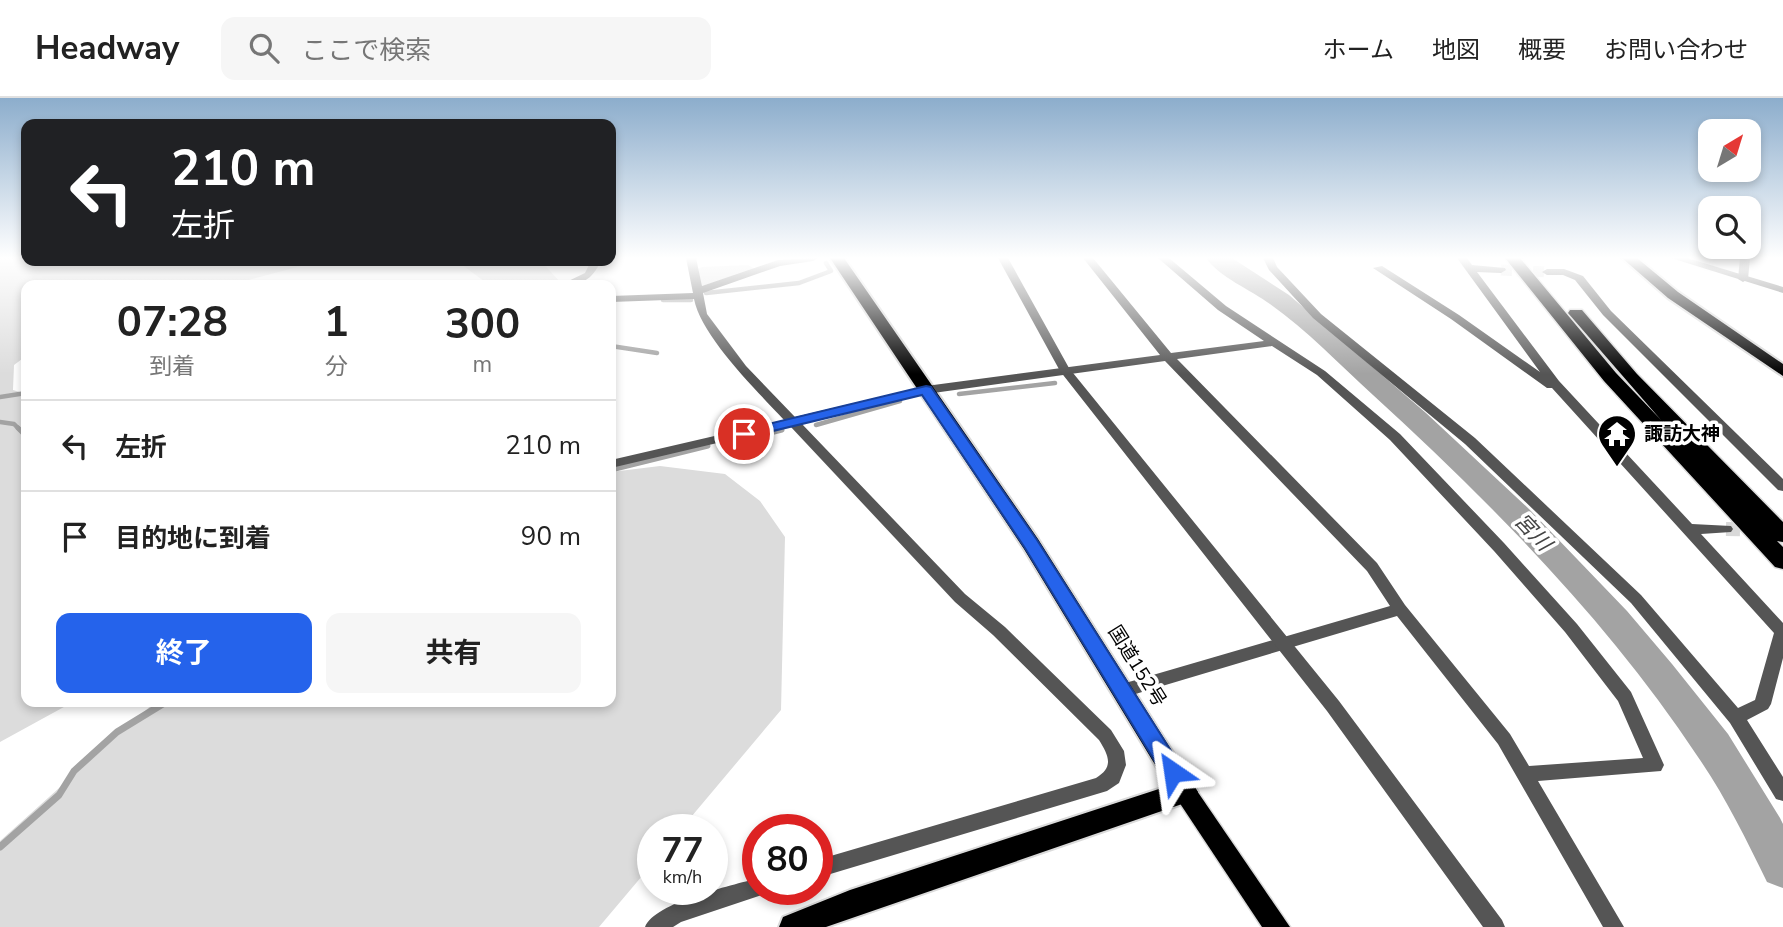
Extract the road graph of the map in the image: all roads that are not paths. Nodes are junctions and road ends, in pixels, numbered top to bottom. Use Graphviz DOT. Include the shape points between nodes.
graph roads {
  1 [pos="652,297"];
  2 [pos="699,297"];
  3 [pos="863,297"];
  4 [pos="1024,297"];
  5 [pos="1119,297"];
  6 [pos="1209,297"];
  7 [pos="1299,297"];
  8 [pos="1421,297"];
  9 [pos="1490,297"];
  10 [pos="1536,297"];
  11 [pos="1562,297"];
  12 [pos="1593,297"];
  13 [pos="1676,297"];
  14 [pos="1686,297"];
  15 [pos="616,299"];
  16 [pos="1716,321"];
  17 [pos="1271,343"];
  18 [pos="1167,356"];
  19 [pos="1783,361"];
  20 [pos="1064,369"];
  21 [pos="1783,371"];
  22 [pos="926,390"];
  23 [pos="1561,391"];
  24 [pos="795,422"];
  25 [pos="616,463"];
  26 [pos="1783,487"];
  27 [pos="1687,529"];
  28 [pos="1726,529"];
  29 [pos="1783,535"];
  30 [pos="1783,561"];
  31 [pos="1400,609"];
  32 [pos="1782,633"];
  33 [pos="1280,642"];
  34 [pos="1122,691"];
  35 [pos="1736,718"];
  36 [pos="1526,774"];
  37 [pos="1185,792"];
  38 [pos="1783,793"];
  39 [pos="833,864"];
  40 [pos="742,892"];
  41 [pos="655,927"];
  42 [pos="793,927"];
  43 [pos="1277,927"];
  44 [pos="1494,927"];
  45 [pos="1614,927"];
  1 -- 15 [label="street"];
  2 -- 24 [label="street" via="702,314 729,352"];
  3 -- 22 [label="highway, 国道152号"];
  4 -- 20 [label="street"];
  5 -- 18 [label="street"];
  6 -- 17 [label="street"];
  7 -- 35 [label="street" via="1470,441 1636,600"];
  8 -- 23 [label="street"];
  9 -- 23 [label="street"];
  10 -- 30 [label="highway"];
  11 -- 29 [label="highway" via="1631,378"];
  12 -- 26 [label="street"];
  13 -- 16 [label="highway"];
  14 -- 16 [label="highway"];
  16 -- 19 [label="highway"];
  16 -- 21 [label="highway"];
  17 -- 18 [label="street"];
  17 -- 36 [label="street" via="1321,373 1395,437 1499,547 1625,697 1655,765"];
  18 -- 20 [label="street"];
  18 -- 31 [label="street" via="1372,567"];
  20 -- 22 [label="street"];
  20 -- 33 [label="street"];
  22 -- 24 [label="street"];
  22 -- 34 [label="highway, 国道152号" via="1031,544"];
  23 -- 27 [label="street"];
  24 -- 25 [label="street"];
  24 -- 39 [label="street" via="960,598 1089,718 1115,751 1117,765 1113,777 1101,785"];
  27 -- 28 [label="street"];
  27 -- 32 [label="street"];
  31 -- 33 [label="street"];
  31 -- 36 [label="street" via="1504,739"];
  32 -- 35 [label="street" via="1762,704"];
  33 -- 34 [label="street"];
  33 -- 44 [label="street" via="1333,706"];
  34 -- 37 [label="highway, 国道152号"];
  35 -- 38 [label="street"];
  36 -- 45 [label="street"];
  37 -- 42 [label="highway" via="850,903"];
  37 -- 43 [label="main road"];
  40 -- 41 [label="street" via="675,914"];
}
